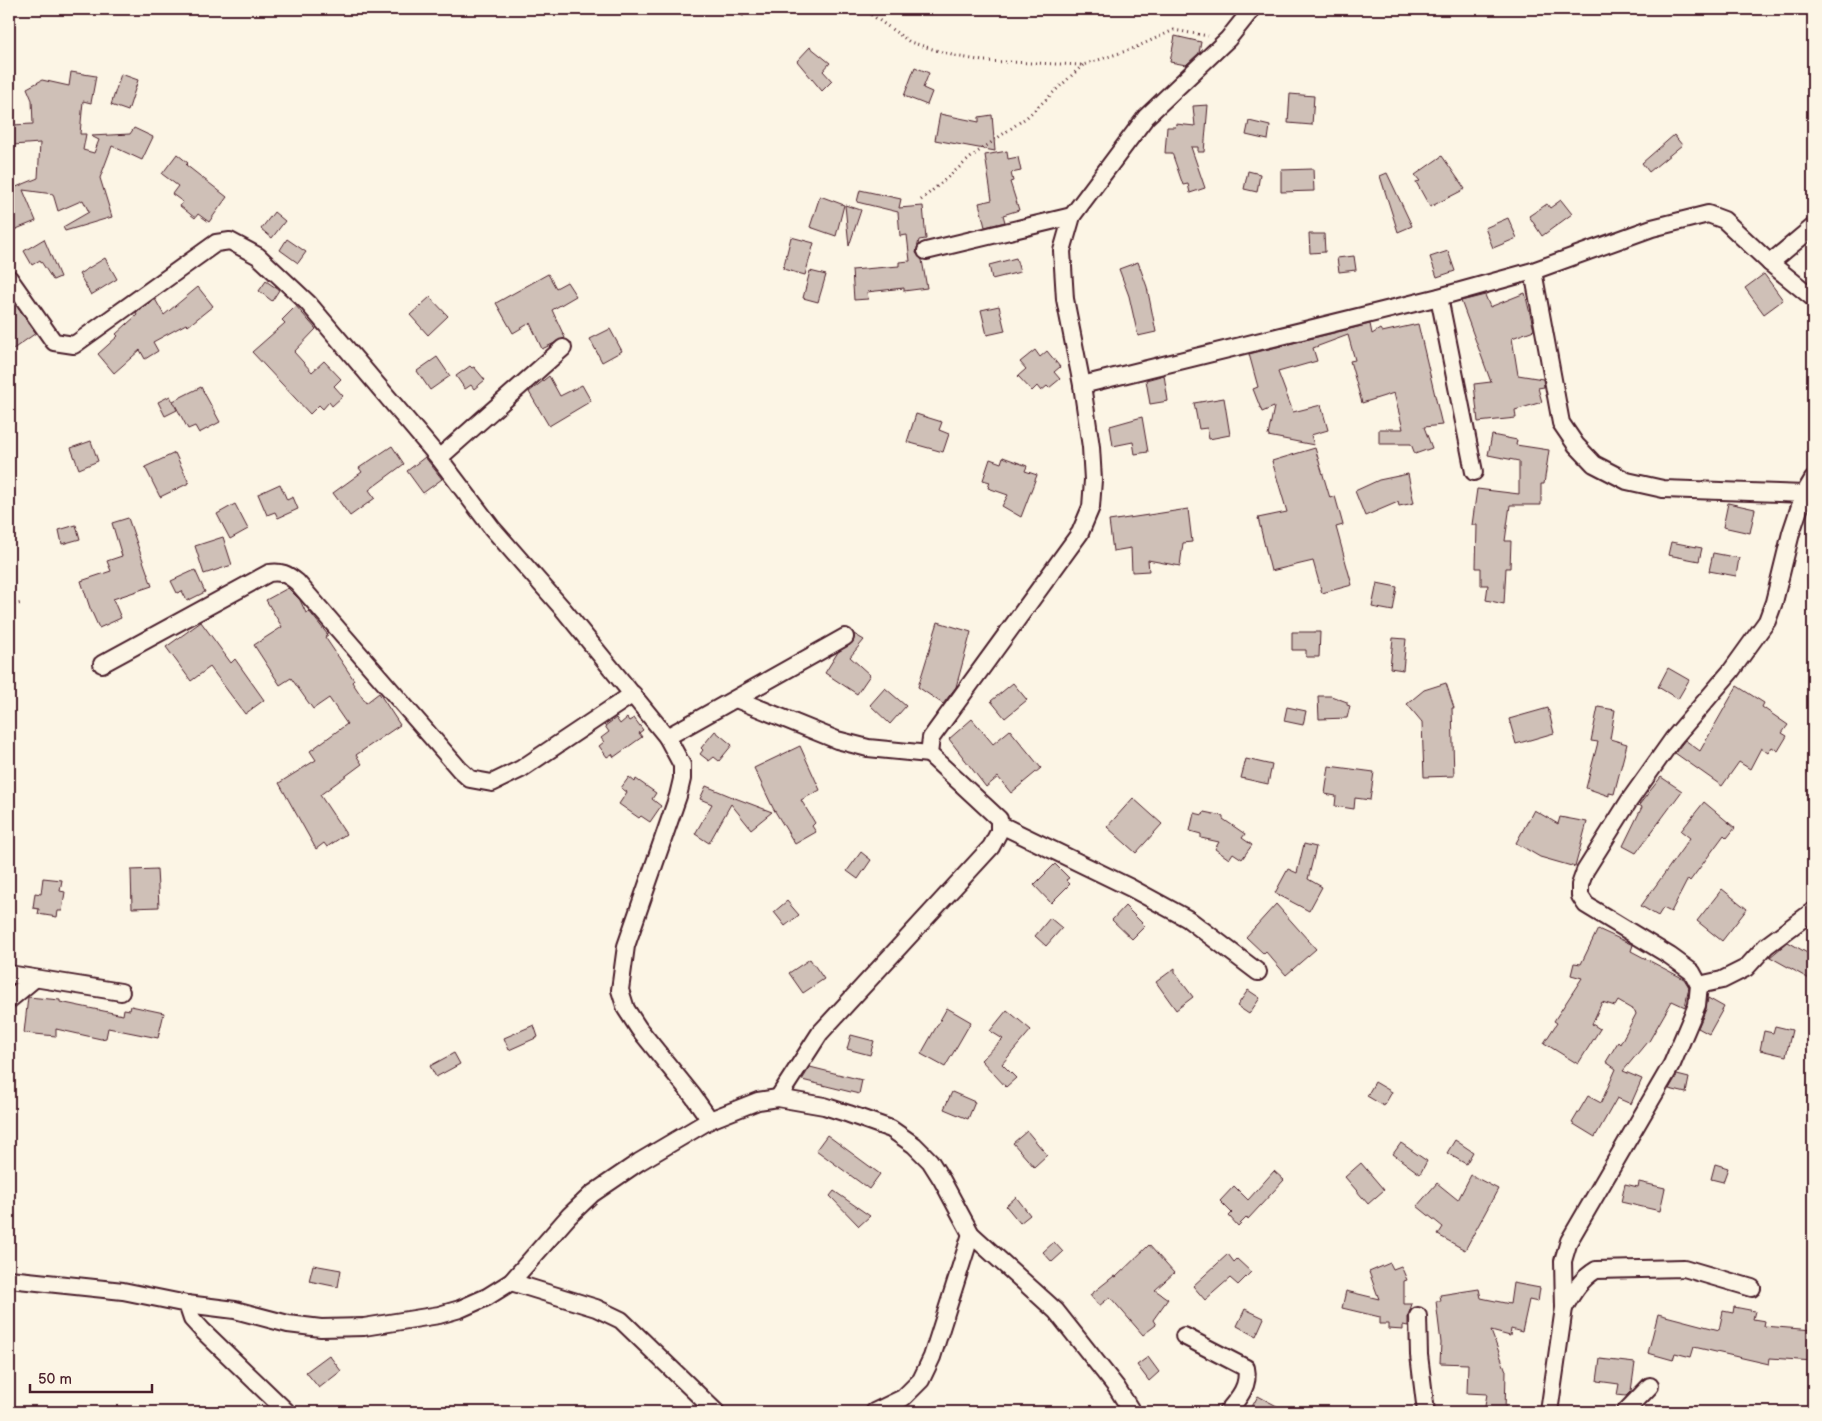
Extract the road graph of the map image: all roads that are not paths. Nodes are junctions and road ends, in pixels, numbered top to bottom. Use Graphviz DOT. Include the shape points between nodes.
graph roads {
  1 [pos="1252,9"];
  2 [pos="1072,216"];
  3 [pos="1813,227"];
  4 [pos="926,251"];
  5 [pos="1770,263"];
  6 [pos="1533,272"];
  7 [pos="9,278"];
  8 [pos="1439,297"];
  9 [pos="1813,298"];
  10 [pos="562,348"];
  11 [pos="1082,385"];
  12 [pos="438,458"];
  13 [pos="1474,472"];
  14 [pos="1813,479"];
  15 [pos="1804,494"];
  16 [pos="844,637"];
  17 [pos="102,664"];
  18 [pos="633,694"];
  19 [pos="736,698"];
  20 [pos="667,737"];
  21 [pos="929,754"];
  22 [pos="1001,825"];
  23 [pos="1813,911"];
  24 [pos="1258,972"];
  25 [pos="9,974"];
  26 [pos="33,980"];
  27 [pos="1699,985"];
  28 [pos="121,992"];
  29 [pos="9,1000"];
  30 [pos="778,1098"];
  31 [pos="710,1120"];
  32 [pos="972,1234"];
  33 [pos="9,1279"];
  34 [pos="511,1282"];
  35 [pos="1752,1288"];
  36 [pos="187,1304"];
  37 [pos="1564,1308"];
  38 [pos="1418,1316"];
  39 [pos="1184,1336"];
  40 [pos="1650,1386"];
  41 [pos="287,1412"];
  42 [pos="716,1412"];
  43 [pos="874,1412"];
  44 [pos="1132,1412"];
  45 [pos="1227,1412"];
  46 [pos="1426,1412"];
  47 [pos="1550,1412"];
  48 [pos="1625,1412"];
  1 -- 2 [label="street" via="1228,39 1146,117"];
  2 -- 4 [label="street"];
  2 -- 11 [label="street" via="1062,251 1063,275"];
  3 -- 5 [label="street"];
  5 -- 6 [label="street" via="1724,220 1708,214 1652,228"];
  5 -- 9 [label="street"];
  6 -- 8 [label="street"];
  6 -- 15 [label="street" via="1561,423 1594,464 1628,482 1663,489"];
  7 -- 12 [label="street" via="54,342 74,345 216,243 230,241 242,246 258,256 308,303"];
  8 -- 11 [label="street"];
  8 -- 13 [label="street"];
  10 -- 12 [label="street"];
  11 -- 21 [label="street" via="1091,447 1091,508 1080,533 931,738"];
  12 -- 18 [label="street" via="492,528"];
  14 -- 15 [label="street"];
  15 -- 27 [label="street" via="1767,621 1731,671 1662,754 1624,808 1580,885 1580,896 1586,905 1670,956 1692,972"];
  16 -- 19 [label="street"];
  17 -- 18 [label="street" via="278,571 297,582 460,770 479,783 492,783 521,768"];
  18 -- 20 [label="street"];
  19 -- 20 [label="street"];
  19 -- 21 [label="street" via="837,740 868,748"];
  20 -- 31 [label="street" via="682,765 682,779 626,946 620,990 626,1009 639,1029"];
  21 -- 22 [label="street" via="993,812"];
  22 -- 24 [label="street" via="1188,919"];
  22 -- 30 [label="street" via="991,847 820,1032"];
  23 -- 27 [label="street" via="1766,946 1746,968 1722,980"];
  25 -- 26 [label="street"];
  26 -- 28 [label="street"];
  26 -- 29 [label="street"];
  27 -- 37 [label="street" via="1697,1005 1672,1064 1569,1241 1564,1261"];
  30 -- 31 [label="street" via="758,1101"];
  30 -- 32 [label="street" via="824,1106 863,1118 891,1129 914,1145 942,1180"];
  31 -- 34 [label="street" via="592,1194"];
  32 -- 43 [label="street" via="935,1349 921,1380 903,1398"];
  32 -- 44 [label="street" via="1056,1311"];
  33 -- 36 [label="street" via="123,1291"];
  34 -- 36 [label="street" via="460,1309 364,1327 321,1328 288,1324 235,1310"];
  34 -- 42 [label="street" via="596,1308 621,1320"];
  35 -- 37 [label="street" via="1684,1268 1596,1270 1580,1283"];
  36 -- 41 [label="street" via="192,1318 202,1330"];
  37 -- 47 [label="street"];
  38 -- 46 [label="street"];
  39 -- 45 [label="street" via="1246,1368 1248,1375 1242,1392"];
  40 -- 48 [label="street"];
}
